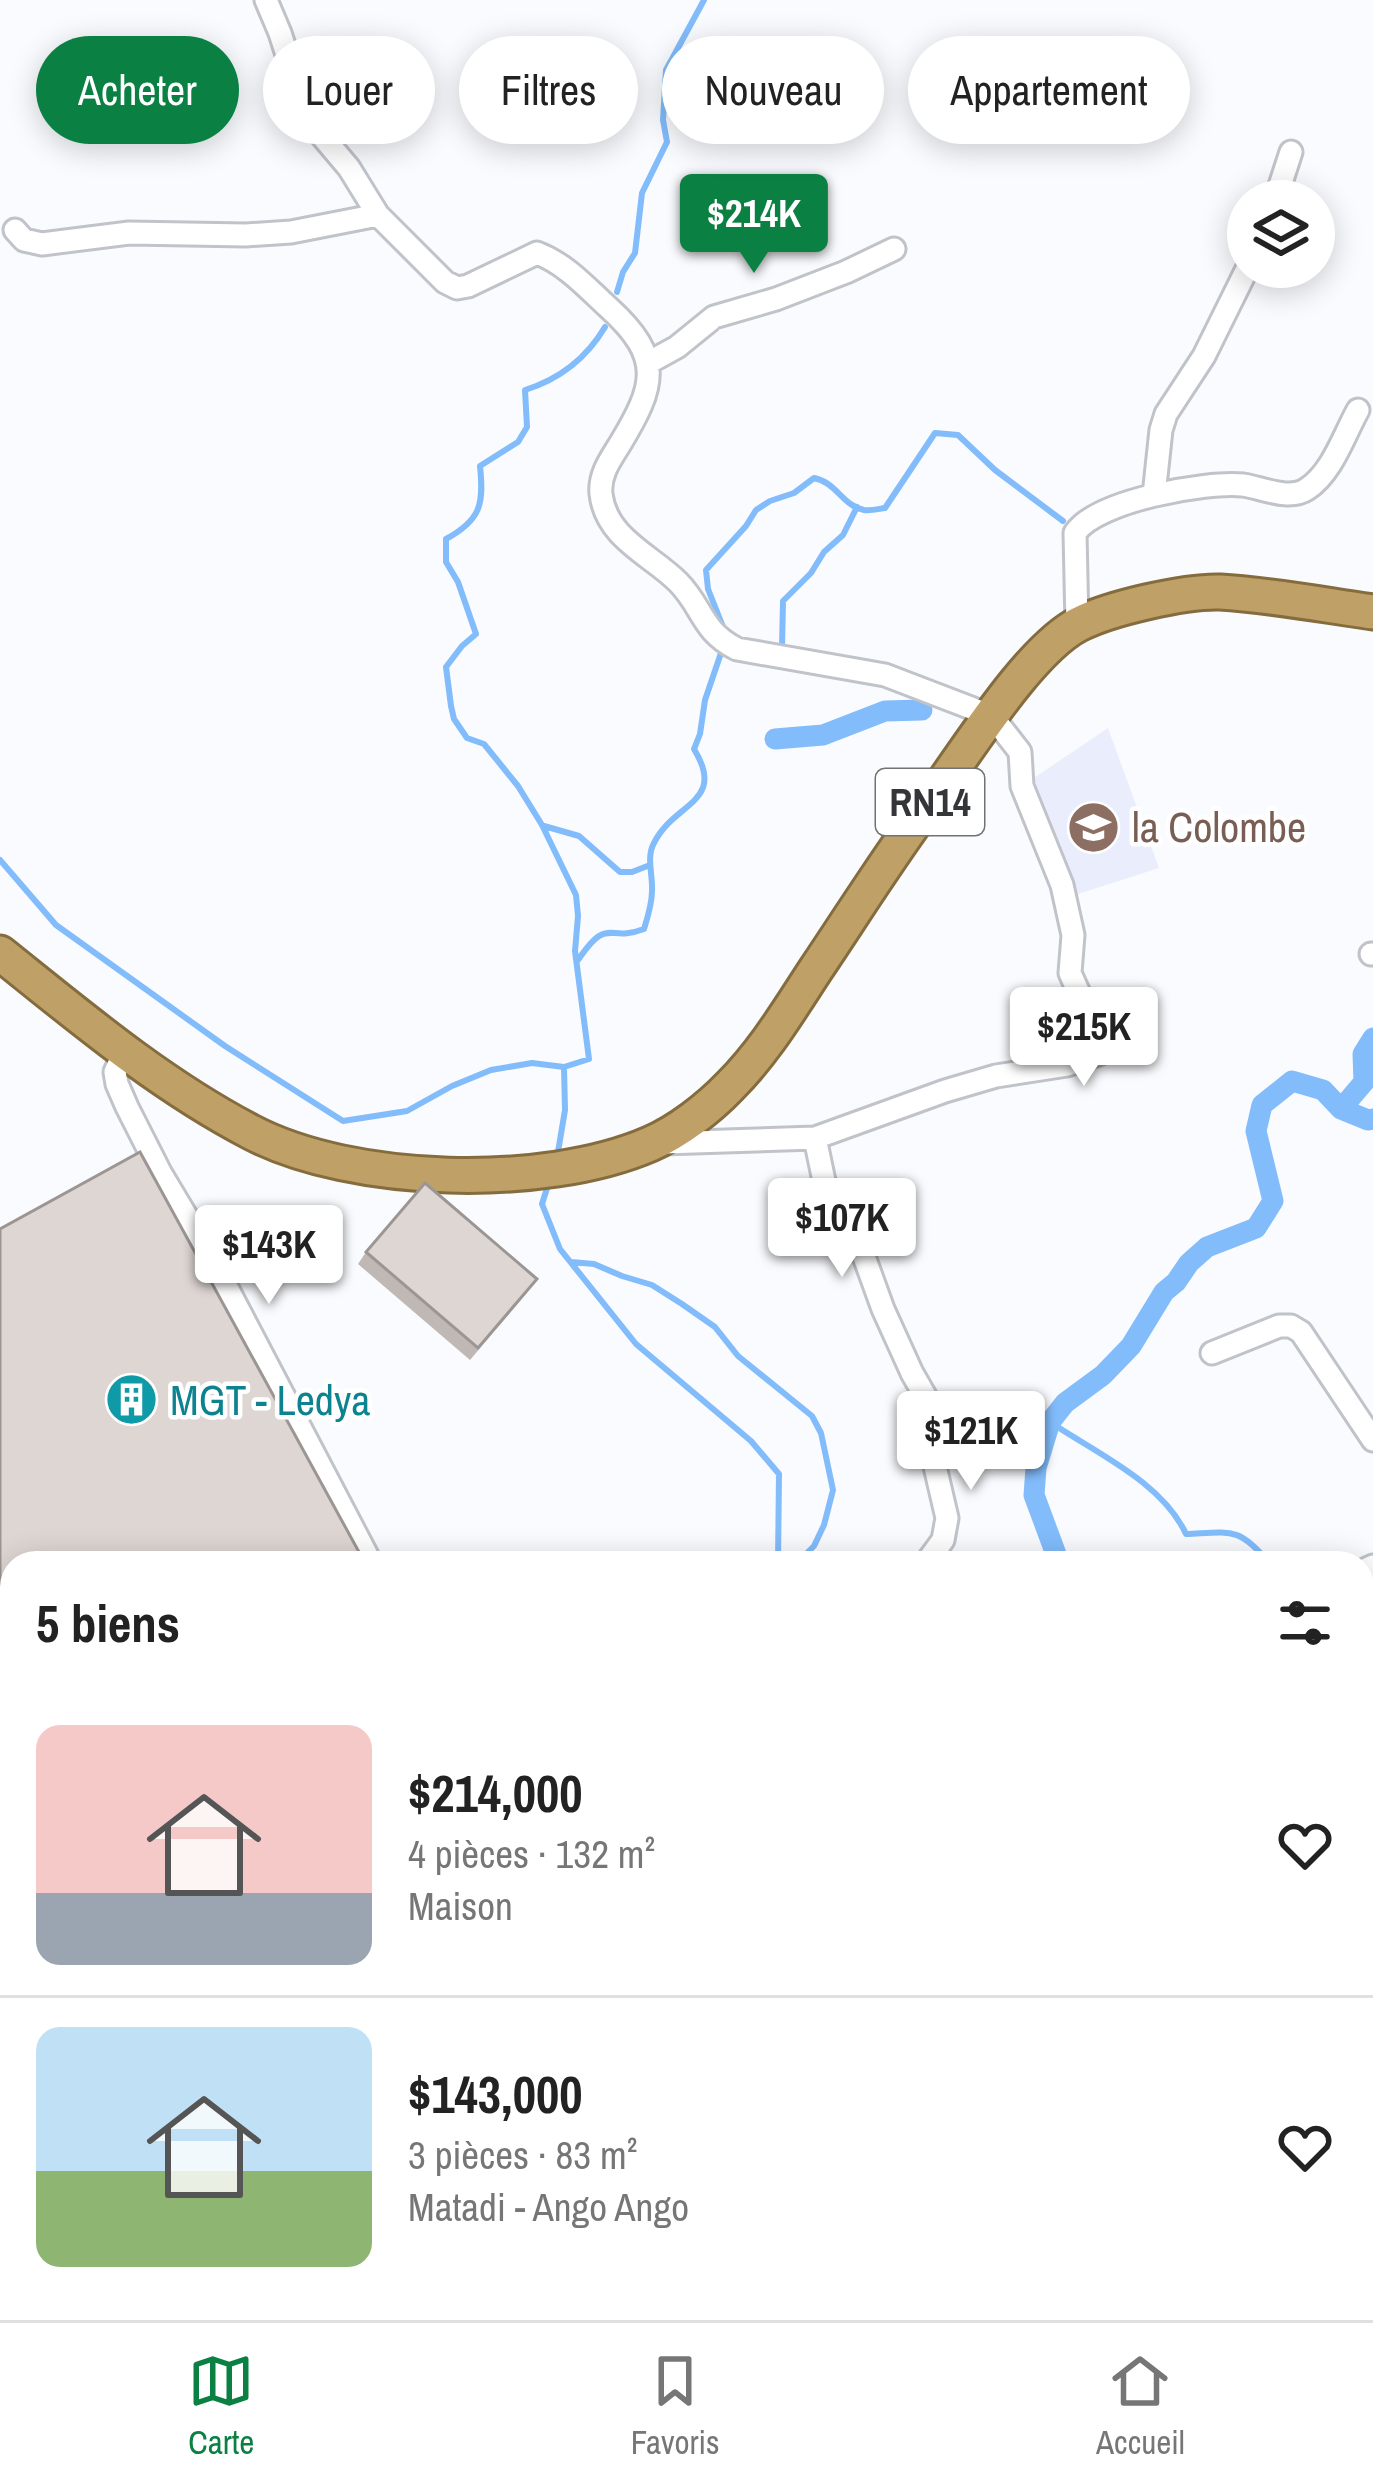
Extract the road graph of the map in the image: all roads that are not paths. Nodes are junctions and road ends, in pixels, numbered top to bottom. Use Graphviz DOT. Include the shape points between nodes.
graph roads {
  1 [pos="266,0"];
  2 [pos="1291,152"];
  3 [pos="1282,180"];
  4 [pos="378,215"];
  5 [pos="15,230"];
  6 [pos="894,249"];
  7 [pos="1238,288"];
  8 [pos="648,363"];
  9 [pos="1358,410"];
  10 [pos="1154,495"];
  11 [pos="1373,612"];
  12 [pos="1077,625"];
  13 [pos="992,716"];
  14 [pos="0,952"];
  15 [pos="124,1052"];
  16 [pos="815,1138"];
  17 [pos="652,1144"];
  18 [pos="1212,1353"];
  19 [pos="1373,1440"];
  20 [pos="365,1551"];
  21 [pos="935,1551"];
  1 -- 4 [label="street" via="301,98"];
  2 -- 3 [label="street"];
  4 -- 5 [label="street" via="291,232 129,233 42,244"];
  4 -- 8 [label="street" via="458,288 537,253 552,258 621,319"];
  6 -- 8 [label="street" via="714,317"];
  7 -- 10 [label="street" via="1166,414"];
  8 -- 13 [label="street" via="648,389 604,469 602,496 613,525 686,590 717,639 885,675"];
  9 -- 10 [label="street" via="1325,470 1296,494 1203,485"];
  10 -- 12 [label="street" via="1096,515 1075,532"];
  11 -- 12 [label="highway, RN14" via="1216,592"];
  12 -- 13 [label="highway, RN14"];
  13 -- 16 [label="street" via="1020,752 1022,786 1062,885 1073,935 1070,973 1101,1053 945,1091"];
  13 -- 17 [label="highway, RN14" via="765,1048 728,1089"];
  14 -- 15 [label="highway, RN14"];
  15 -- 17 [label="highway, RN14" via="254,1134 324,1159 397,1172 511,1175"];
  15 -- 20 [label="street" via="115,1072 127,1106"];
  16 -- 17 [label="street"];
  16 -- 21 [label="street" via="829,1205 862,1251 928,1401 947,1519"];
  18 -- 19 [label="street" via="1291,1326"];
}
